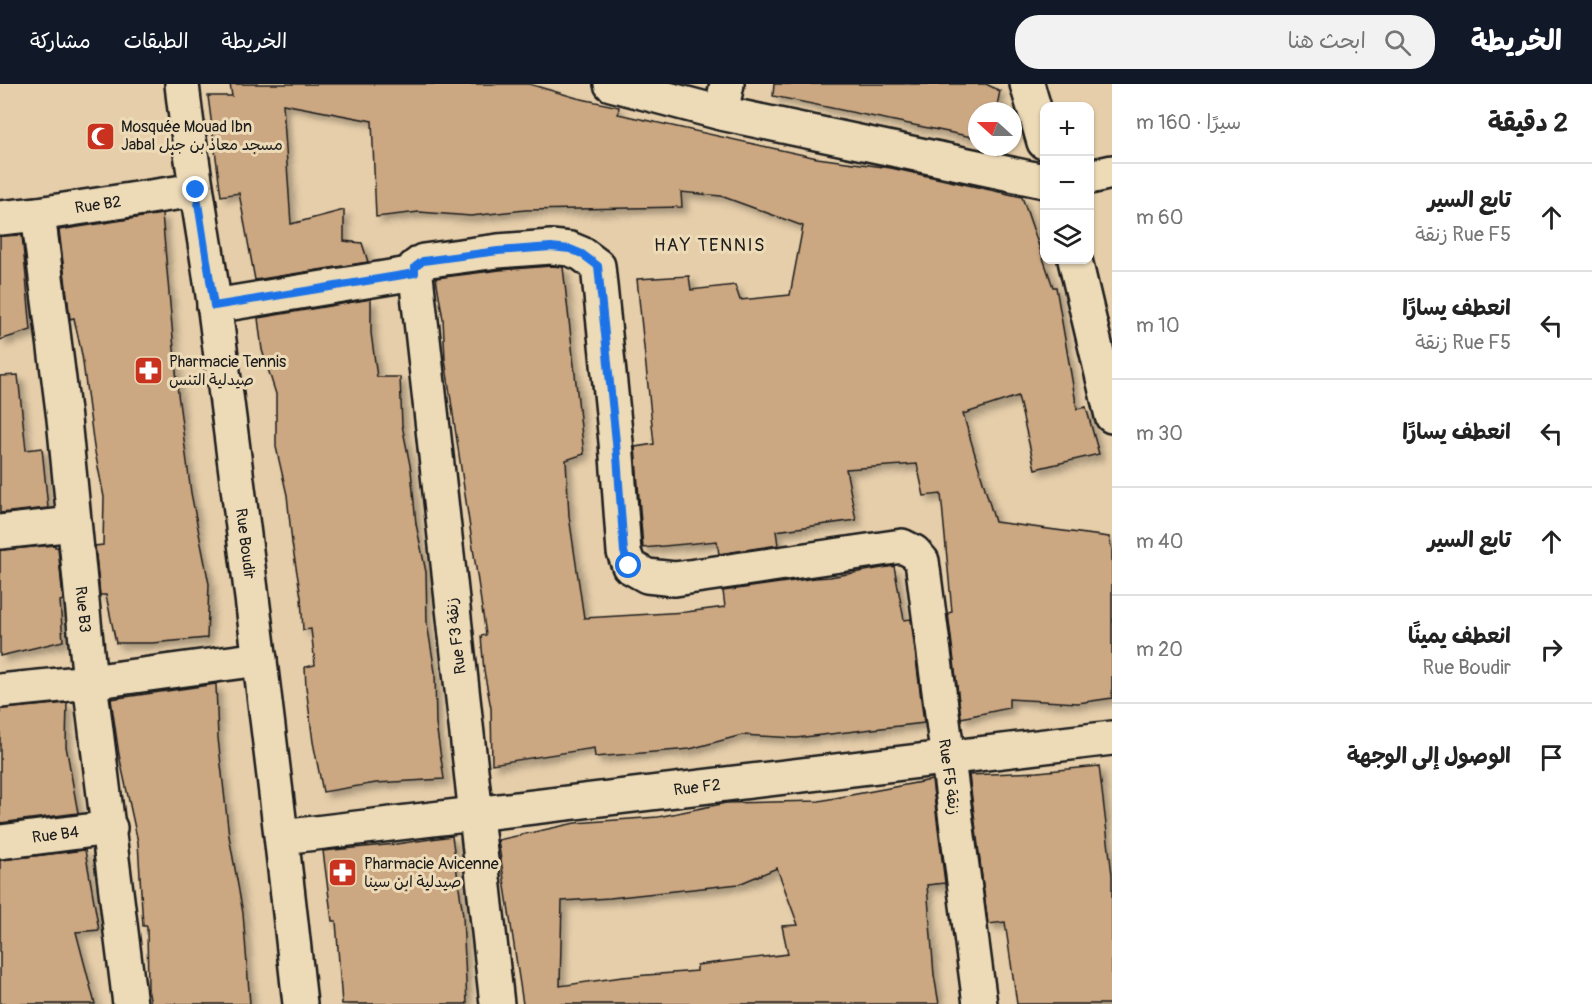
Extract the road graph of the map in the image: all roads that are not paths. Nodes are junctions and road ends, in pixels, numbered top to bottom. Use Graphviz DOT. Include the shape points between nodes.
graph roads {
  1 [pos="182,84"];
  2 [pos="611,84"];
  3 [pos="1027,84"];
  4 [pos="724,98"];
  5 [pos="1040,128"];
  6 [pos="1112,172"];
  7 [pos="1094,176"];
  8 [pos="1040,180"];
  9 [pos="196,190"];
  10 [pos="38,214"];
  11 [pos="0,218"];
  12 [pos="1076,264"];
  13 [pos="415,270"];
  14 [pos="214,306"];
  15 [pos="1112,416"];
  16 [pos="75,524"];
  17 [pos="0,532"];
  18 [pos="260,659"];
  19 [pos="90,682"];
  20 [pos="0,691"];
  21 [pos="1111,744"];
  22 [pos="946,757"];
  23 [pos="477,815"];
  24 [pos="110,828"];
  25 [pos="282,837"];
  26 [pos="0,842"];
  27 [pos="130,1004"];
  28 [pos="300,1004"];
  29 [pos="497,1004"];
  30 [pos="980,1004"];
  1 -- 9 [label="street, Rue Boudir"];
  2 -- 4 [label="street"];
  3 -- 5 [label="street"];
  4 -- 8 [label="street"];
  6 -- 7 [label="street"];
  9 -- 10 [label="street, Rue B2"];
  9 -- 14 [label="street, Rue Boudir"];
  10 -- 11 [label="street, Rue B2"];
  10 -- 16 [label="street, Rue B3"];
  12 -- 15 [label="street"];
  13 -- 14 [label="street"];
  13 -- 22 [label="street, Rue F5 زنقة" via="423,261 551,247 570,249 598,266 624,552 629,566 638,572 675,579 902,546 914,552 922,561"];
  13 -- 23 [label="street, Rue F3 زنقة"];
  14 -- 18 [label="street, Rue Boudir"];
  16 -- 17 [label="street"];
  16 -- 19 [label="street, Rue B3"];
  18 -- 19 [label="street"];
  18 -- 25 [label="street, Rue Boudir"];
  19 -- 20 [label="street"];
  19 -- 24 [label="street, Rue B3"];
  21 -- 22 [label="street, Rue F2"];
  22 -- 23 [label="street, Rue F2"];
  22 -- 30 [label="street, Rue F5 زنقة"];
  23 -- 25 [label="street, Rue F2"];
  23 -- 29 [label="street, Rue F3 زنقة"];
  24 -- 26 [label="street, Rue B4"];
  24 -- 27 [label="street, Rue B3"];
  25 -- 28 [label="street, Rue Boudir"];
}
